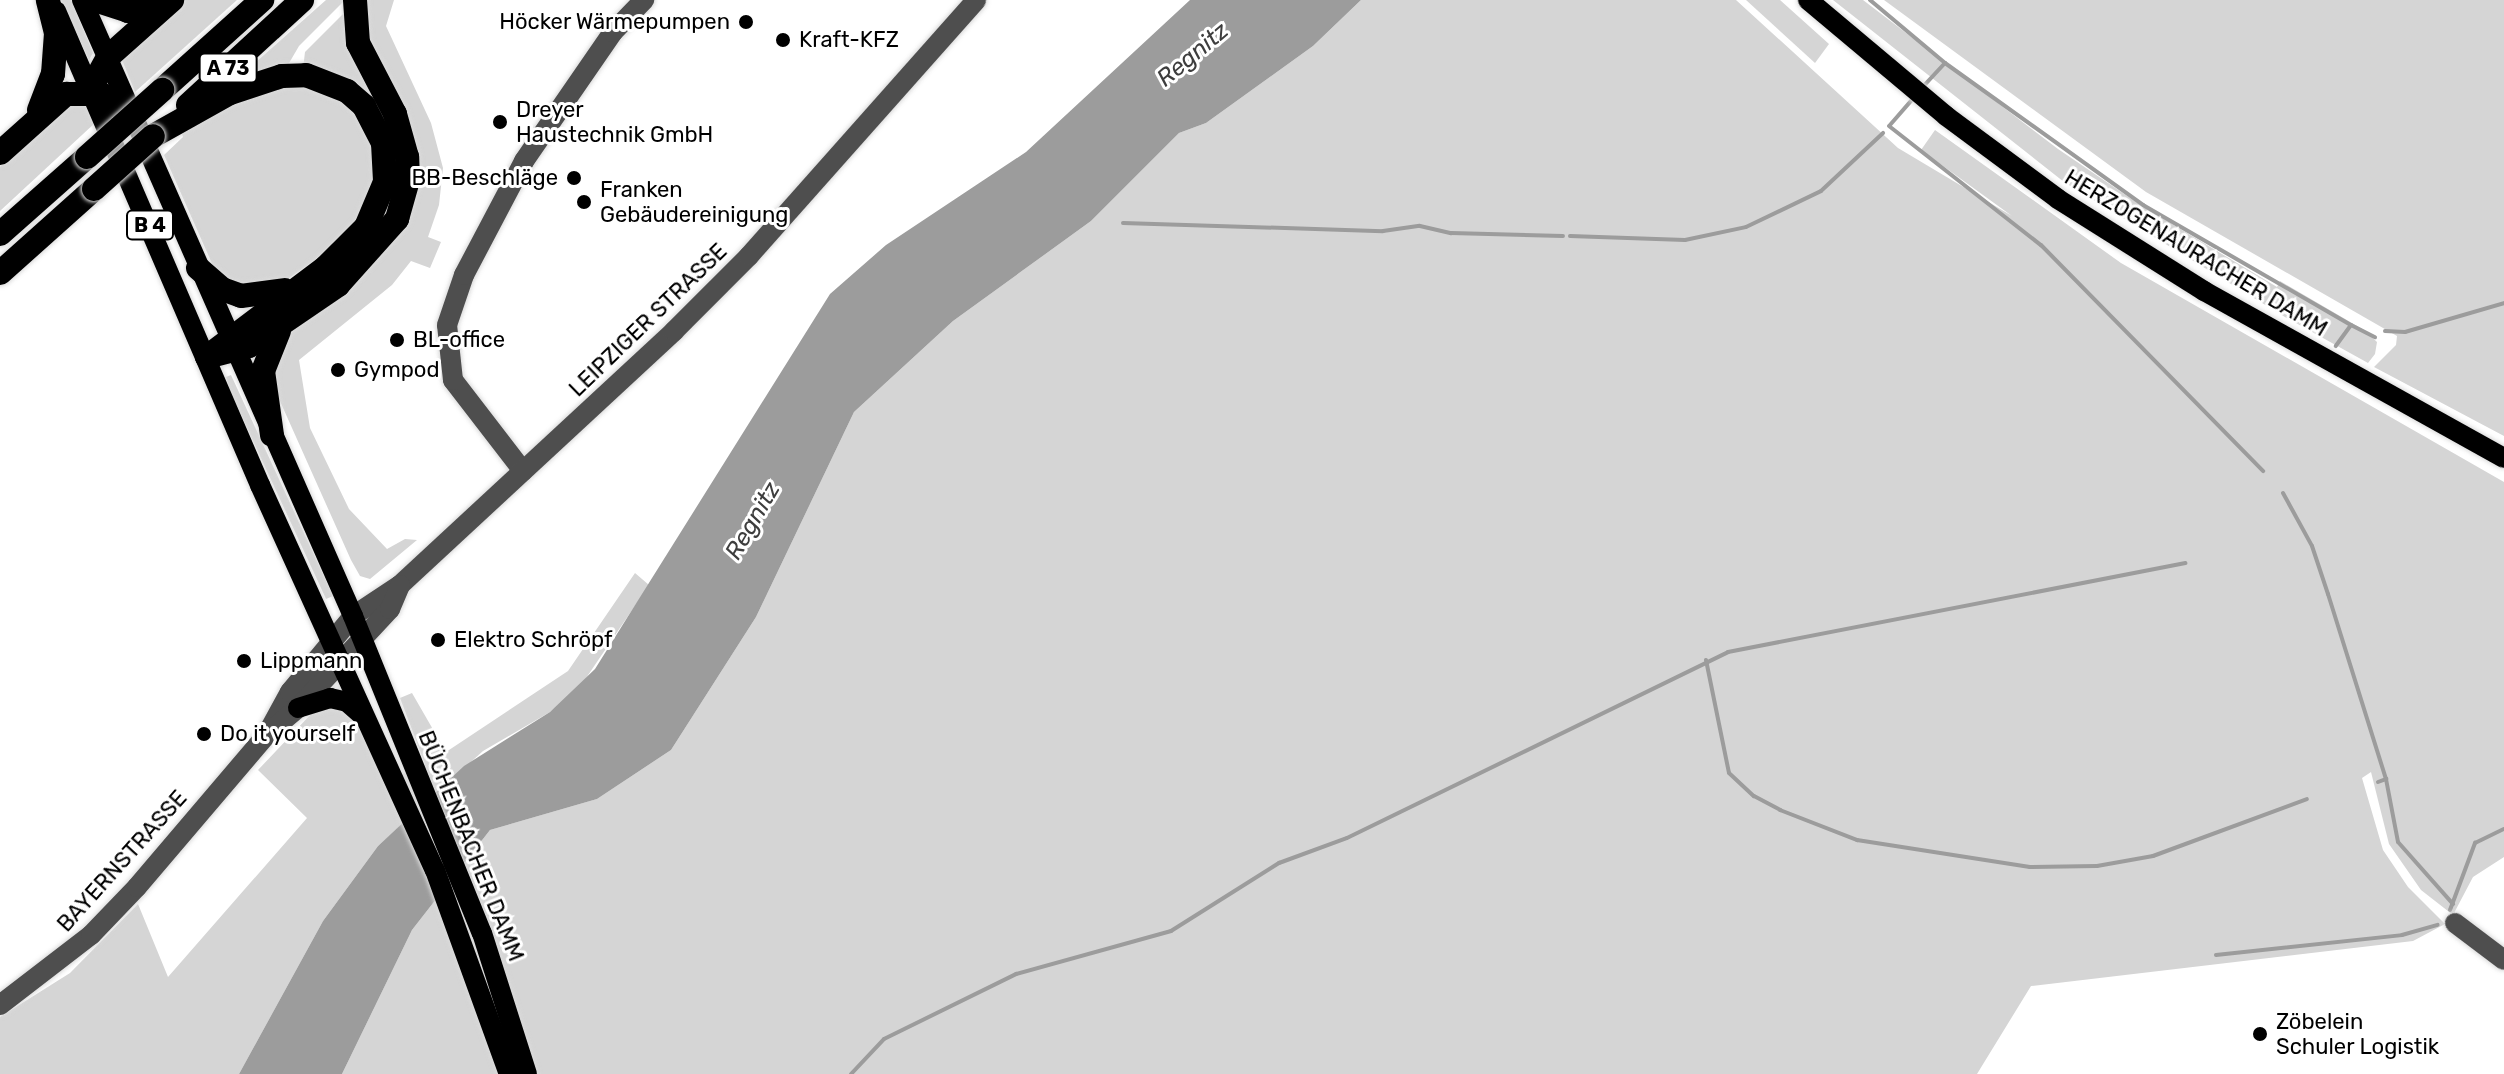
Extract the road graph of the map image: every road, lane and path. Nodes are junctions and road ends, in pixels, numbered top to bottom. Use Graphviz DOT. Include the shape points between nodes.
graph roads {
  1 [pos="50,0"];
  2 [pos="82,0"];
  3 [pos="95,0"];
  4 [pos="171,0"];
  5 [pos="262,0"];
  6 [pos="302,0"];
  7 [pos="355,0"];
  8 [pos="644,0"];
  9 [pos="976,0"];
  10 [pos="1808,0"];
  11 [pos="108,57"];
  12 [pos="92,90"];
  13 [pos="129,114"];
  14 [pos="30,121"];
  15 [pos="153,136"];
  16 [pos="0,153"];
  17 [pos="0,234"];
  18 [pos="198,268"];
  19 [pos="0,273"];
  20 [pos="299,287"];
  21 [pos="286,323"];
  22 [pos="232,344"];
  23 [pos="207,357"];
  24 [pos="272,435"];
  25 [pos="2504,458"];
  26 [pos="523,471"];
  27 [pos="400,585"];
  28 [pos="353,616"];
  29 [pos="361,639"];
  30 [pos="330,640"];
  31 [pos="341,662"];
  32 [pos="298,708"];
  33 [pos="371,728"];
  34 [pos="267,734"];
  35 [pos="2455,923"];
  36 [pos="472,937"];
  37 [pos="2504,960"];
  38 [pos="0,1005"];
  39 [pos="509,1074"];
  40 [pos="527,1074"];
  1 -- 12 [label="main road, B 4"];
  1 -- 14 [label="highway" via="56,33 53,74"];
  2 -- 11 [label="main road, B 4"];
  3 -- 4 [label="highway" via="116,10 139,11"];
  4 -- 11 [label="highway"];
  5 -- 17 [label="highway, A 73, bridge"];
  6 -- 15 [label="highway, A 73"];
  7 -- 21 [label="highway" via="358,43 403,136 408,180 397,219 371,254"];
  8 -- 26 [label="street" via="613,32 524,161 469,264 447,325 453,380"];
  9 -- 26 [label="street, LEIPZIGER STRASSE" via="749,256"];
  10 -- 25 [label="main road, HERZOGENAURACHER DAMM" via="1946,116 2058,199 2261,324"];
  11 -- 12 [label="highway"];
  11 -- 13 [label="main road, B 4"];
  12 -- 13 [label="highway"];
  12 -- 14 [label="highway" via="66,94"];
  12 -- 23 [label="main road, B 4"];
  13 -- 18 [label="main road, B 4"];
  14 -- 16 [label="highway"];
  15 -- 19 [label="highway, A 73, bridge"];
  15 -- 20 [label="highway" via="230,93 282,76 326,81 364,106 380,129 386,156 378,206 348,247"];
  18 -- 20 [label="highway" via="222,289 241,296"];
  18 -- 22 [label="main road, BÜCHENBACHER DAMM"];
  20 -- 22 [label="highway"];
  21 -- 22 [label="highway"];
  21 -- 24 [label="highway" via="269,346 263,371"];
  22 -- 23 [label="highway"];
  22 -- 24 [label="main road, BÜCHENBACHER DAMM"];
  23 -- 30 [label="main road, BÜCHENBACHER DAMM"];
  24 -- 28 [label="main road, BÜCHENBACHER DAMM"];
  26 -- 27 [label="street, LEIPZIGER STRASSE"];
  27 -- 28 [label="street, LEIPZIGER STRASSE"];
  27 -- 29 [label="street, LEIPZIGER STRASSE" via="390,609"];
  28 -- 29 [label="main road, BÜCHENBACHER DAMM"];
  28 -- 30 [label="street"];
  29 -- 31 [label="street"];
  29 -- 36 [label="main road, BÜCHENBACHER DAMM" via="415,768"];
  30 -- 31 [label="main road, BÜCHENBACHER DAMM"];
  30 -- 34 [label="street, BAYERNSTRASSE" via="274,715"];
  31 -- 32 [label="street, BAYERNSTRASSE"];
  31 -- 33 [label="main road, BÜCHENBACHER DAMM"];
  32 -- 33 [label="main road" via="316,699 339,699 354,707"];
  32 -- 34 [label="street, BAYERNSTRASSE"];
  33 -- 36 [label="main road, BÜCHENBACHER DAMM"];
  34 -- 38 [label="street, BAYERNSTRASSE" via="91,935"];
  35 -- 37 [label="street"];
  36 -- 39 [label="main road, BÜCHENBACHER DAMM"];
  36 -- 40 [label="main road, BÜCHENBACHER DAMM"];
}
